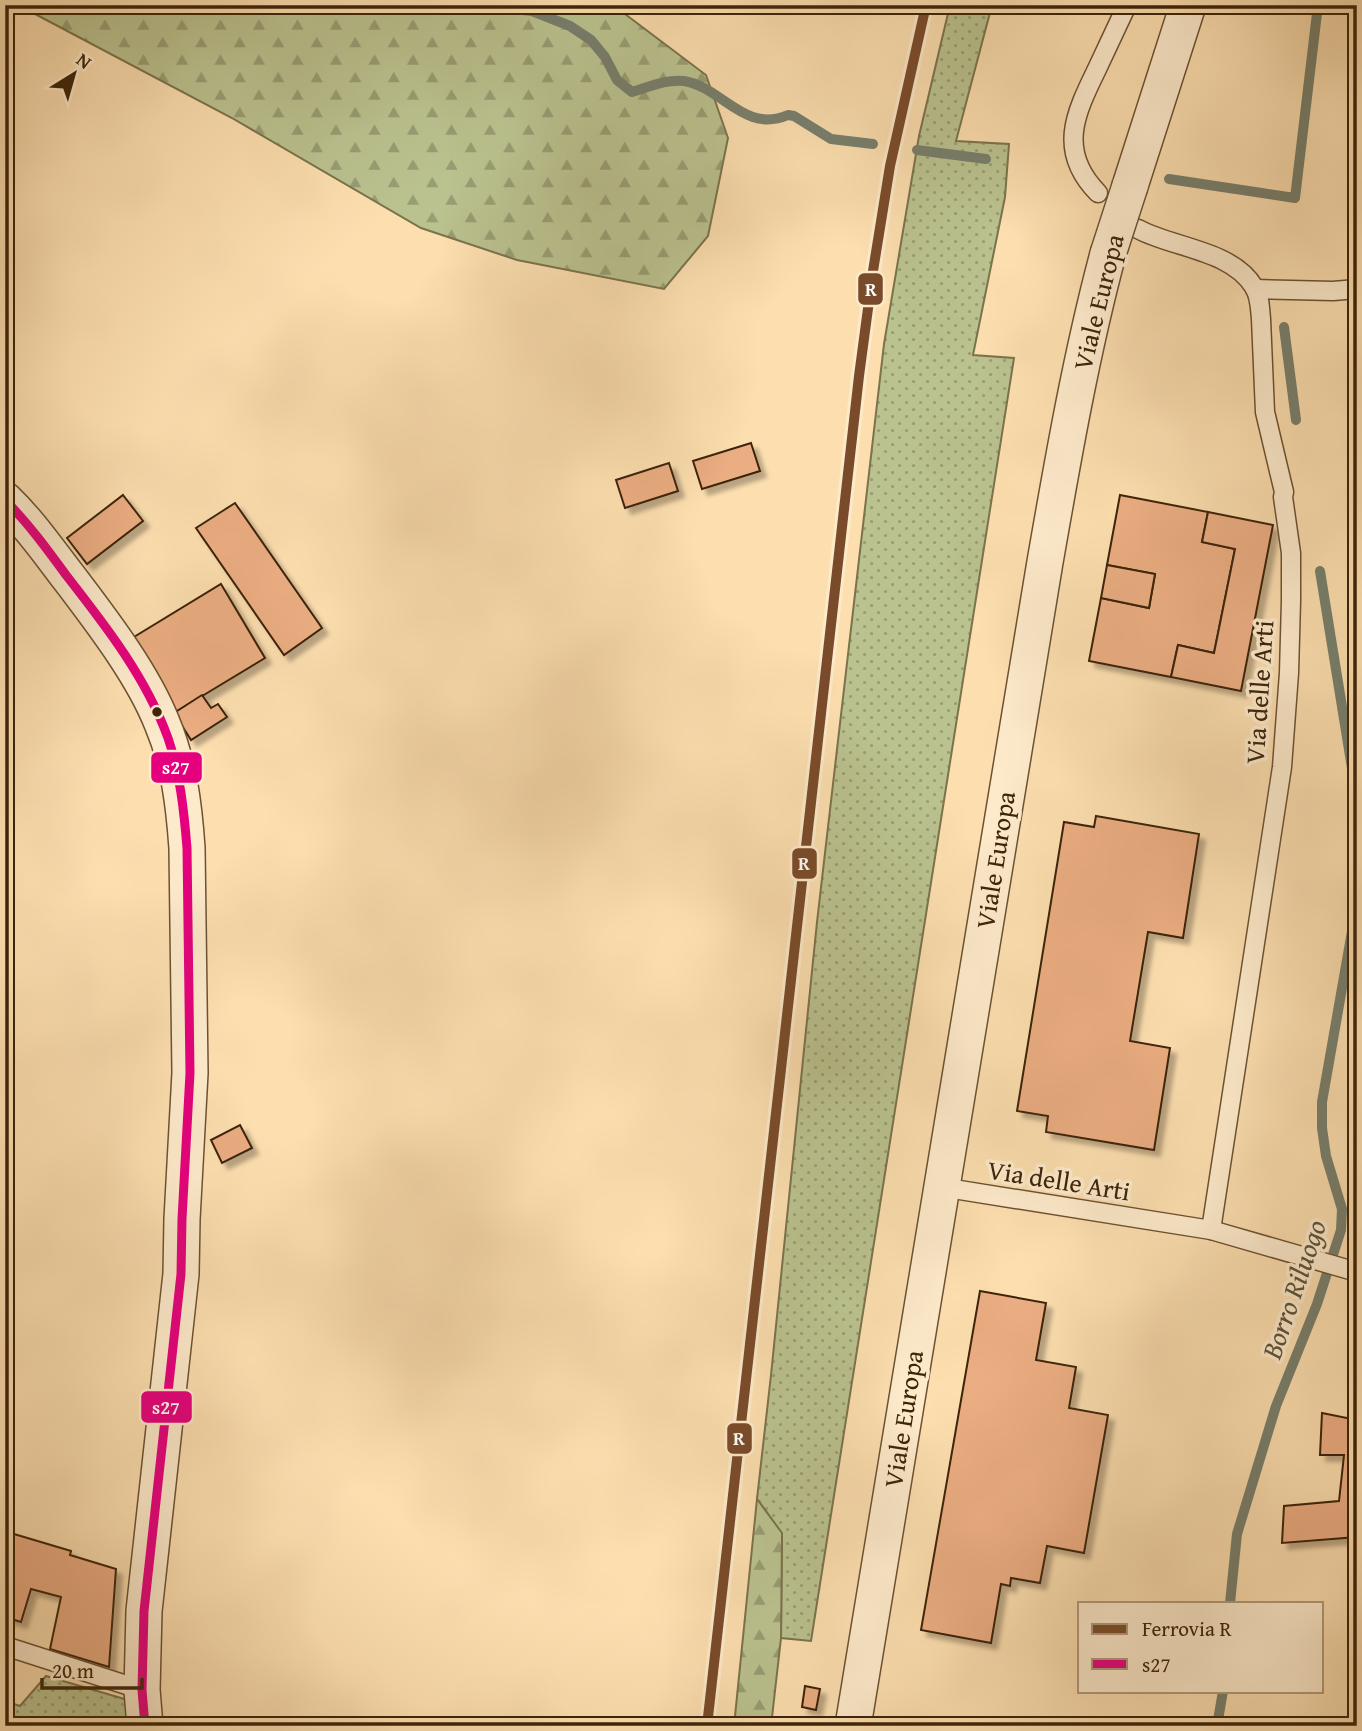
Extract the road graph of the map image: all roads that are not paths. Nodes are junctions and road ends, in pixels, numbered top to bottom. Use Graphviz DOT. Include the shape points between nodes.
graph roads {
  1 [pos="1127,5"];
  2 [pos="1188,5"];
  3 [pos="1114,189"];
  4 [pos="1138,229"];
  5 [pos="1255,289"];
  6 [pos="1357,289"];
  7 [pos="5,500"];
  8 [pos="941,1187"];
  9 [pos="1211,1230"];
  10 [pos="1352,1270"];
  11 [pos="5,1646"];
  12 [pos="142,1690"];
  13 [pos="145,1726"];
  14 [pos="853,1726"];
  1 -- 3 [label="lane" via="1078,109 1074,130 1080,167 1091,185"];
  2 -- 3 [label="street, Viale Europa"];
  3 -- 8 [label="street, Viale Europa, bridge" via="1108,254 1065,447"];
  4 -- 5 [label="lane" via="1219,258 1241,272"];
  5 -- 6 [label="lane"];
  5 -- 9 [label="lane, Via delle Arti" via="1261,319 1265,412 1284,492 1292,553 1289,673 1282,767"];
  7 -- 12 [label="street" via="92,608 152,700 169,741 185,814 190,1073 181,1274 144,1611"];
  8 -- 9 [label="lane, Via delle Arti"];
  8 -- 14 [label="street, Viale Europa"];
  9 -- 10 [label="lane, Via delle Arti"];
  11 -- 12 [label="lane"];
  12 -- 13 [label="street"];
}
